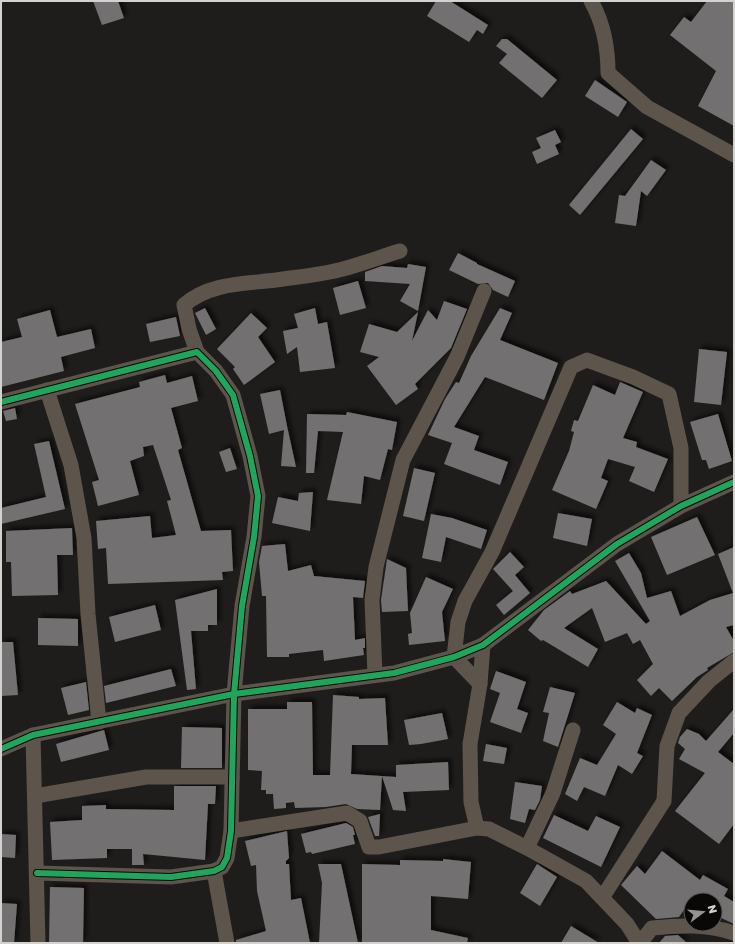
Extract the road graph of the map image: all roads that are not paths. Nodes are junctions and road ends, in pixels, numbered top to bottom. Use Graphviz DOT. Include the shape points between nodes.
graph roads {
  1 [pos="591,1"];
  2 [pos="734,155"];
  3 [pos="400,251"];
  4 [pos="484,291"];
  5 [pos="197,352"];
  6 [pos="47,390"];
  7 [pos="1,402"];
  8 [pos="734,482"];
  9 [pos="680,506"];
  10 [pos="484,645"];
  11 [pos="454,657"];
  12 [pos="734,660"];
  13 [pos="375,676"];
  14 [pos="480,684"];
  15 [pos="234,694"];
  16 [pos="99,722"];
  17 [pos="573,730"];
  18 [pos="33,735"];
  19 [pos="1,749"];
  20 [pos="232,777"];
  21 [pos="35,796"];
  22 [pos="478,828"];
  23 [pos="231,831"];
  24 [pos="527,848"];
  25 [pos="214,872"];
  26 [pos="37,873"];
  27 [pos="602,898"];
  28 [pos="734,933"];
  29 [pos="38,943"];
  30 [pos="227,943"];
  31 [pos="639,943"];
  1 -- 2 [label="street" via="599,15 608,55 608,72 647,106"];
  3 -- 5 [label="street" via="338,270 239,283 194,296 184,305"];
  4 -- 13 [label="street" via="458,357 403,460 376,567 372,600"];
  5 -- 6 [label="street"];
  5 -- 15 [label="street" via="216,371 233,395 258,496 242,606"];
  6 -- 7 [label="street"];
  6 -- 16 [label="street" via="71,465 84,538 88,614"];
  8 -- 9 [label="street"];
  9 -- 10 [label="street" via="617,544"];
  9 -- 11 [label="street" via="681,448 669,394 587,360 571,367 492,552 465,601 458,622"];
  10 -- 11 [label="street"];
  10 -- 14 [label="street"];
  11 -- 13 [label="street"];
  11 -- 14 [label="street"];
  12 -- 27 [label="street" via="709,681 679,713 667,746 664,801"];
  13 -- 15 [label="street"];
  14 -- 22 [label="street" via="470,744 471,802"];
  15 -- 16 [label="street"];
  15 -- 20 [label="street"];
  16 -- 18 [label="street"];
  17 -- 24 [label="street" via="553,793"];
  18 -- 19 [label="street"];
  18 -- 21 [label="street"];
  20 -- 21 [label="street" via="146,777"];
  20 -- 23 [label="street"];
  21 -- 26 [label="street"];
  22 -- 23 [label="street" via="379,847 369,846 360,821 347,813"];
  22 -- 24 [label="street" via="489,830"];
  23 -- 25 [label="street" via="227,858 222,867"];
  24 -- 27 [label="street" via="586,881"];
  25 -- 26 [label="street" via="171,877"];
  25 -- 30 [label="street"];
  26 -- 29 [label="street"];
  27 -- 31 [label="street" via="627,924"];
  28 -- 31 [label="street" via="714,927 652,928"];
}
